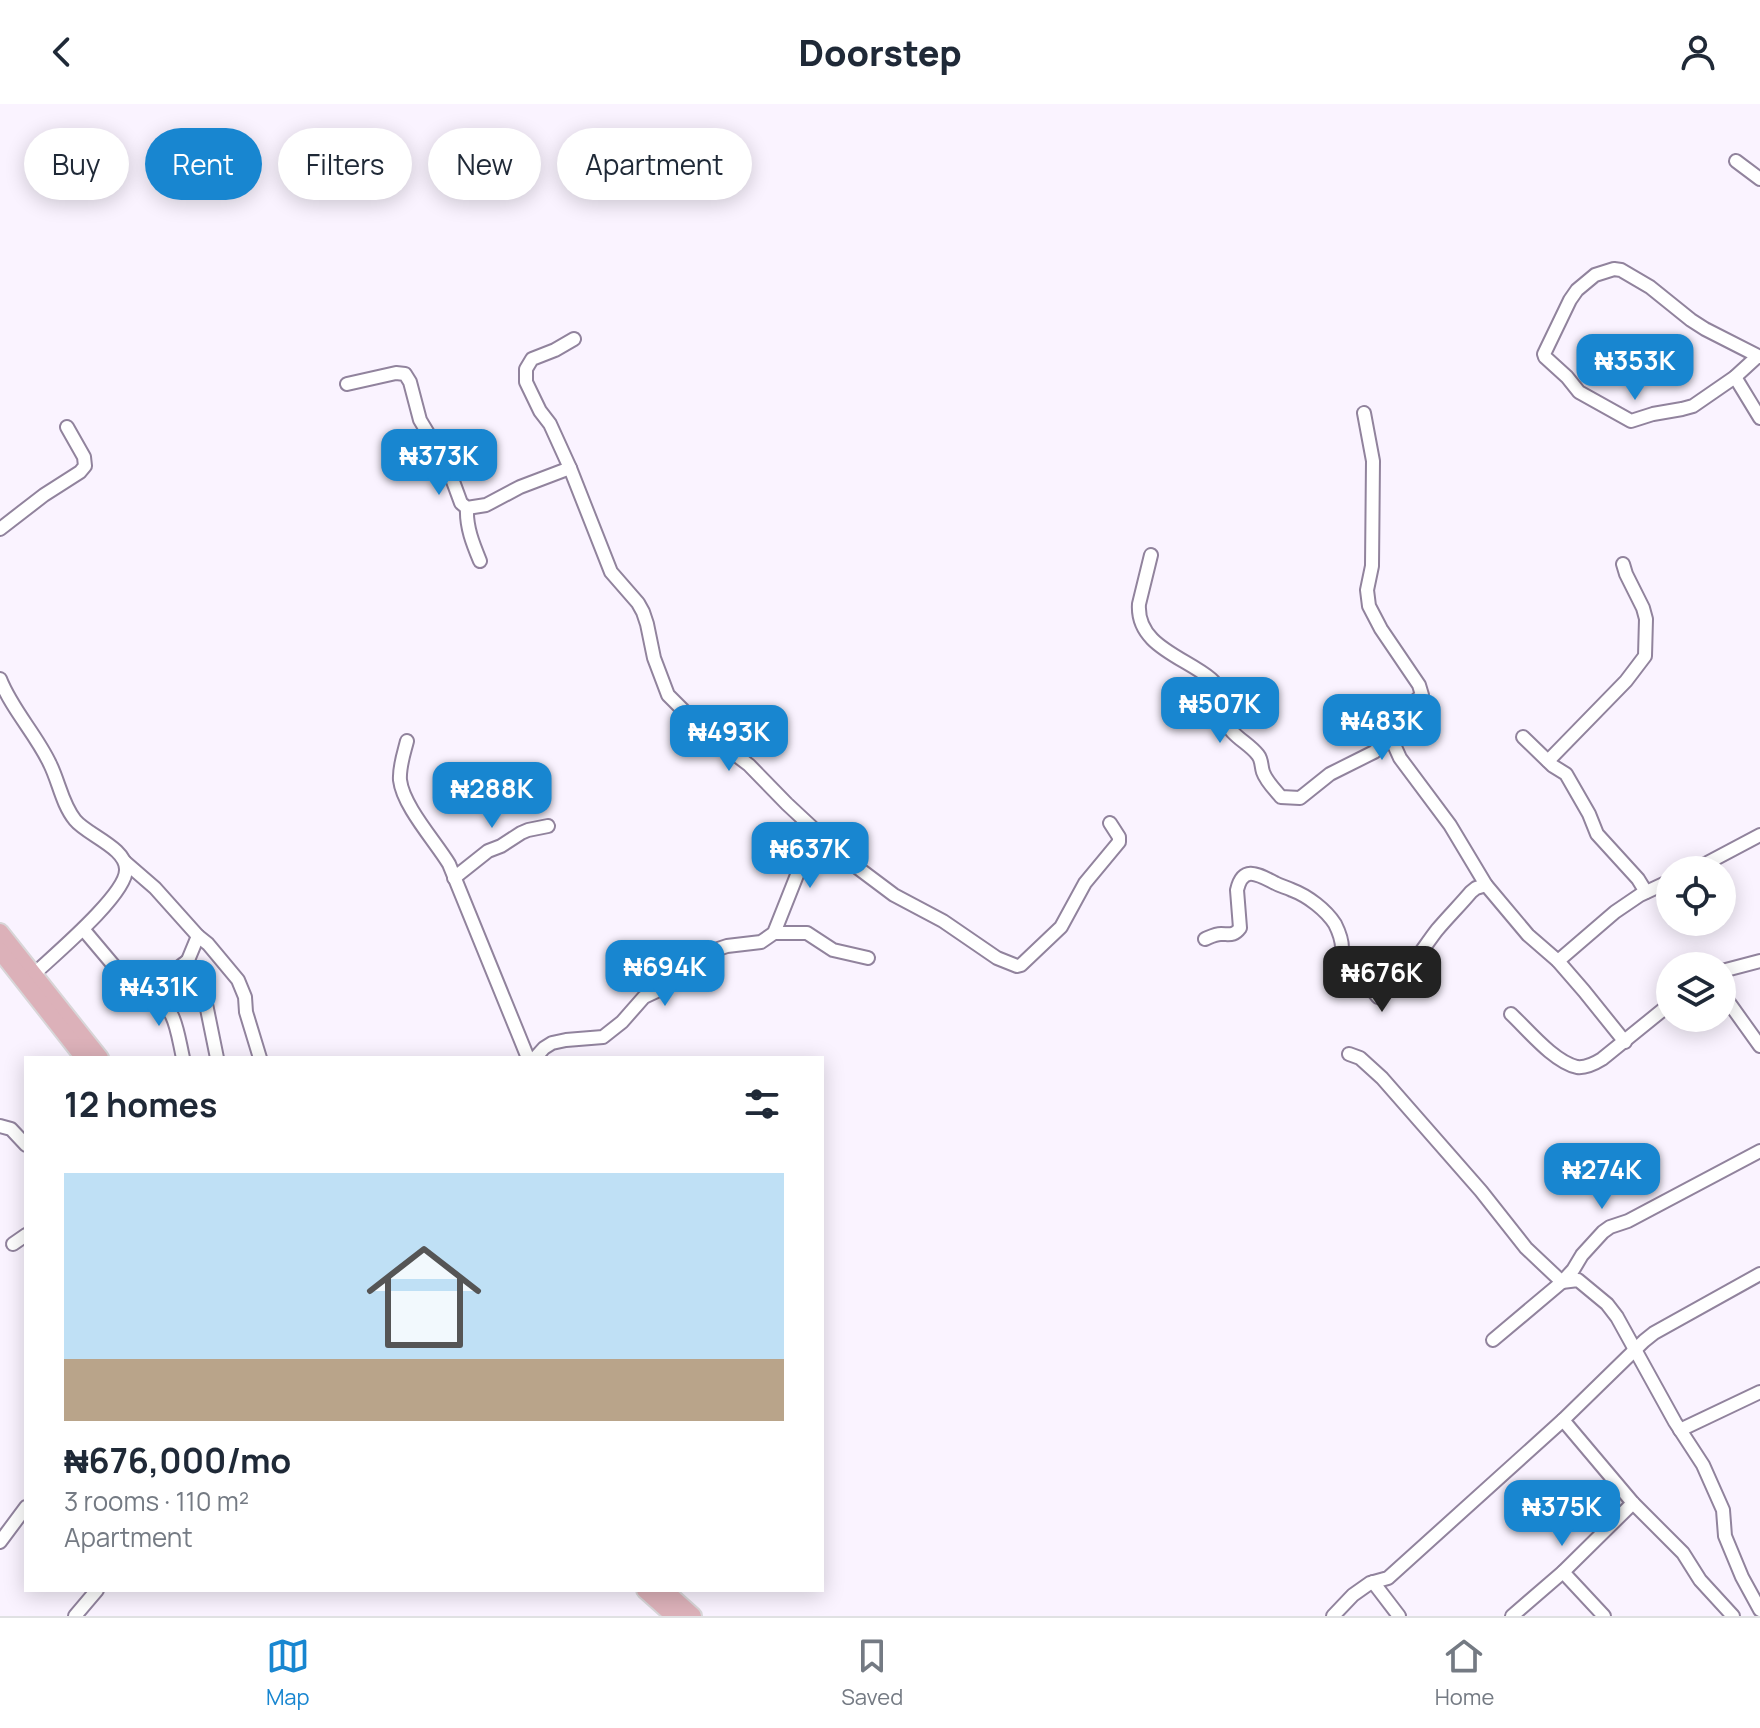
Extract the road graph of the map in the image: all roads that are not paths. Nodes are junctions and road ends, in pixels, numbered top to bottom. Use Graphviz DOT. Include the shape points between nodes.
graph roads {
  1 [pos="1736,161"];
  2 [pos="1760,179"];
  3 [pos="574,339"];
  4 [pos="1759,356"];
  5 [pos="1735,377"];
  6 [pos="347,384"];
  7 [pos="1364,413"];
  8 [pos="1760,418"];
  9 [pos="67,427"];
  10 [pos="570,468"];
  11 [pos="467,508"];
  12 [pos="0,529"];
  13 [pos="1151,555"];
  14 [pos="480,561"];
  15 [pos="1623,564"];
  16 [pos="0,679"];
  17 [pos="1523,737"];
  18 [pos="1391,738"];
  19 [pos="407,741"];
  20 [pos="1548,761"];
  21 [pos="1110,823"];
  22 [pos="548,826"];
  23 [pos="820,835"];
  24 [pos="1760,835"];
  25 [pos="1720,856"];
  26 [pos="125,862"];
  27 [pos="454,878"];
  28 [pos="1638,879"];
  29 [pos="1656,880"];
  30 [pos="1486,885"];
  31 [pos="1656,888"];
  32 [pos="1646,892"];
  33 [pos="83,929"];
  34 [pos="0,932"];
  35 [pos="774,933"];
  36 [pos="198,936"];
  37 [pos="1205,939"];
  38 [pos="0,951"];
  39 [pos="868,958"];
  40 [pos="1558,961"];
  41 [pos="1760,961"];
  42 [pos="186,962"];
  43 [pos="1736,967"];
  44 [pos="33,975"];
  45 [pos="150,987"];
  46 [pos="1736,1013"];
  47 [pos="1511,1014"];
  48 [pos="1656,1016"];
  49 [pos="1625,1042"];
  50 [pos="1760,1046"];
  51 [pos="1349,1054"];
  52 [pos="82,1056"];
  53 [pos="98,1056"];
  54 [pos="183,1056"];
  55 [pos="217,1056"];
  56 [pos="259,1056"];
  57 [pos="527,1056"];
  58 [pos="537,1056"];
  59 [pos="0,1126"];
  60 [pos="24,1143"];
  61 [pos="1760,1151"];
  62 [pos="24,1236"];
  63 [pos="13,1244"];
  64 [pos="1760,1274"];
  65 [pos="1562,1282"];
  66 [pos="1493,1340"];
  67 [pos="1636,1349"];
  68 [pos="1760,1392"];
  69 [pos="1563,1420"];
  70 [pos="1680,1430"];
  71 [pos="1633,1503"];
  72 [pos="24,1510"];
  73 [pos="0,1542"];
  74 [pos="1563,1572"];
  75 [pos="1373,1582"];
  76 [pos="95,1592"];
  77 [pos="654,1592"];
  78 [pos="655,1592"];
  79 [pos="1760,1610"];
  80 [pos="75,1616"];
  81 [pos="674,1616"];
  82 [pos="693,1616"];
  83 [pos="1333,1616"];
  84 [pos="1399,1616"];
  85 [pos="1512,1616"];
  86 [pos="1604,1616"];
  87 [pos="1733,1616"];
  1 -- 2 [label="street"];
  3 -- 10 [label="street" via="532,359 526,369 526,382"];
  4 -- 5 [label="street"];
  4 -- 5 [label="street" via="1705,329 1650,287 1614,269 1595,275 1577,290 1544,354 1579,392 1631,421 1693,406"];
  5 -- 8 [label="street"];
  6 -- 11 [label="street" via="405,374 420,420"];
  7 -- 18 [label="street" via="1373,461 1369,606 1422,695 1402,713"];
  9 -- 12 [label="street" via="84,457 83,469"];
  10 -- 11 [label="street" via="486,505"];
  10 -- 23 [label="street" via="611,572 643,612 668,695"];
  11 -- 14 [label="street"];
  13 -- 18 [label="street" via="1139,604 1141,623 1152,640 1212,680 1230,730 1260,757 1263,775 1281,797 1300,798"];
  15 -- 20 [label="street" via="1646,619 1645,656"];
  16 -- 26 [label="street" via="49,761 76,821"];
  17 -- 20 [label="street"];
  18 -- 30 [label="street"];
  19 -- 27 [label="street" via="400,781"];
  20 -- 28 [label="street" via="1566,774 1597,834"];
  21 -- 23 [label="street" via="1119,842 1085,883 1061,927 1017,966 894,895"];
  22 -- 27 [label="street" via="488,851"];
  23 -- 35 [label="street" via="799,870"];
  24 -- 25 [label="street"];
  26 -- 33 [label="street" via="123,881"];
  26 -- 36 [label="street"];
  27 -- 57 [label="street"];
  28 -- 29 [label="street"];
  28 -- 32 [label="street"];
  30 -- 37 [label="street" via="1471,892 1378,997 1342,970 1334,922 1294,890 1257,874 1238,883 1237,932"];
  30 -- 40 [label="street"];
  31 -- 32 [label="street"];
  32 -- 40 [label="street"];
  33 -- 44 [label="street"];
  33 -- 45 [label="street" via="131,986"];
  34 -- 44 [label="main road"];
  35 -- 39 [label="street" via="807,933 833,950"];
  35 -- 58 [label="street" via="761,942 712,951 678,981 644,997 603,1037 552,1043"];
  36 -- 42 [label="street"];
  36 -- 56 [label="street" via="243,988"];
  38 -- 52 [label="main road"];
  40 -- 49 [label="street"];
  41 -- 43 [label="street"];
  42 -- 45 [label="street"];
  42 -- 55 [label="street" via="205,999"];
  44 -- 53 [label="main road"];
  45 -- 54 [label="street" via="176,1021"];
  46 -- 50 [label="street"];
  47 -- 49 [label="street" via="1548,1049 1579,1067"];
  48 -- 49 [label="street"];
  51 -- 65 [label="street" via="1382,1078 1526,1248"];
  59 -- 60 [label="street"];
  61 -- 65 [label="street" via="1610,1227"];
  62 -- 63 [label="street"];
  64 -- 67 [label="street" via="1654,1333"];
  65 -- 66 [label="street"];
  65 -- 67 [label="street" via="1578,1280 1595,1293"];
  67 -- 69 [label="street"];
  67 -- 70 [label="street"];
  68 -- 70 [label="street"];
  69 -- 71 [label="street"];
  69 -- 75 [label="street" via="1388,1578"];
  70 -- 79 [label="street" via="1703,1465 1723,1510 1725,1536"];
  71 -- 74 [label="street"];
  71 -- 87 [label="street" via="1683,1553"];
  72 -- 73 [label="street"];
  74 -- 85 [label="street"];
  74 -- 86 [label="street"];
  75 -- 83 [label="street"];
  75 -- 84 [label="street"];
  76 -- 80 [label="street"];
  77 -- 81 [label="main road"];
  78 -- 82 [label="main road"];
}
